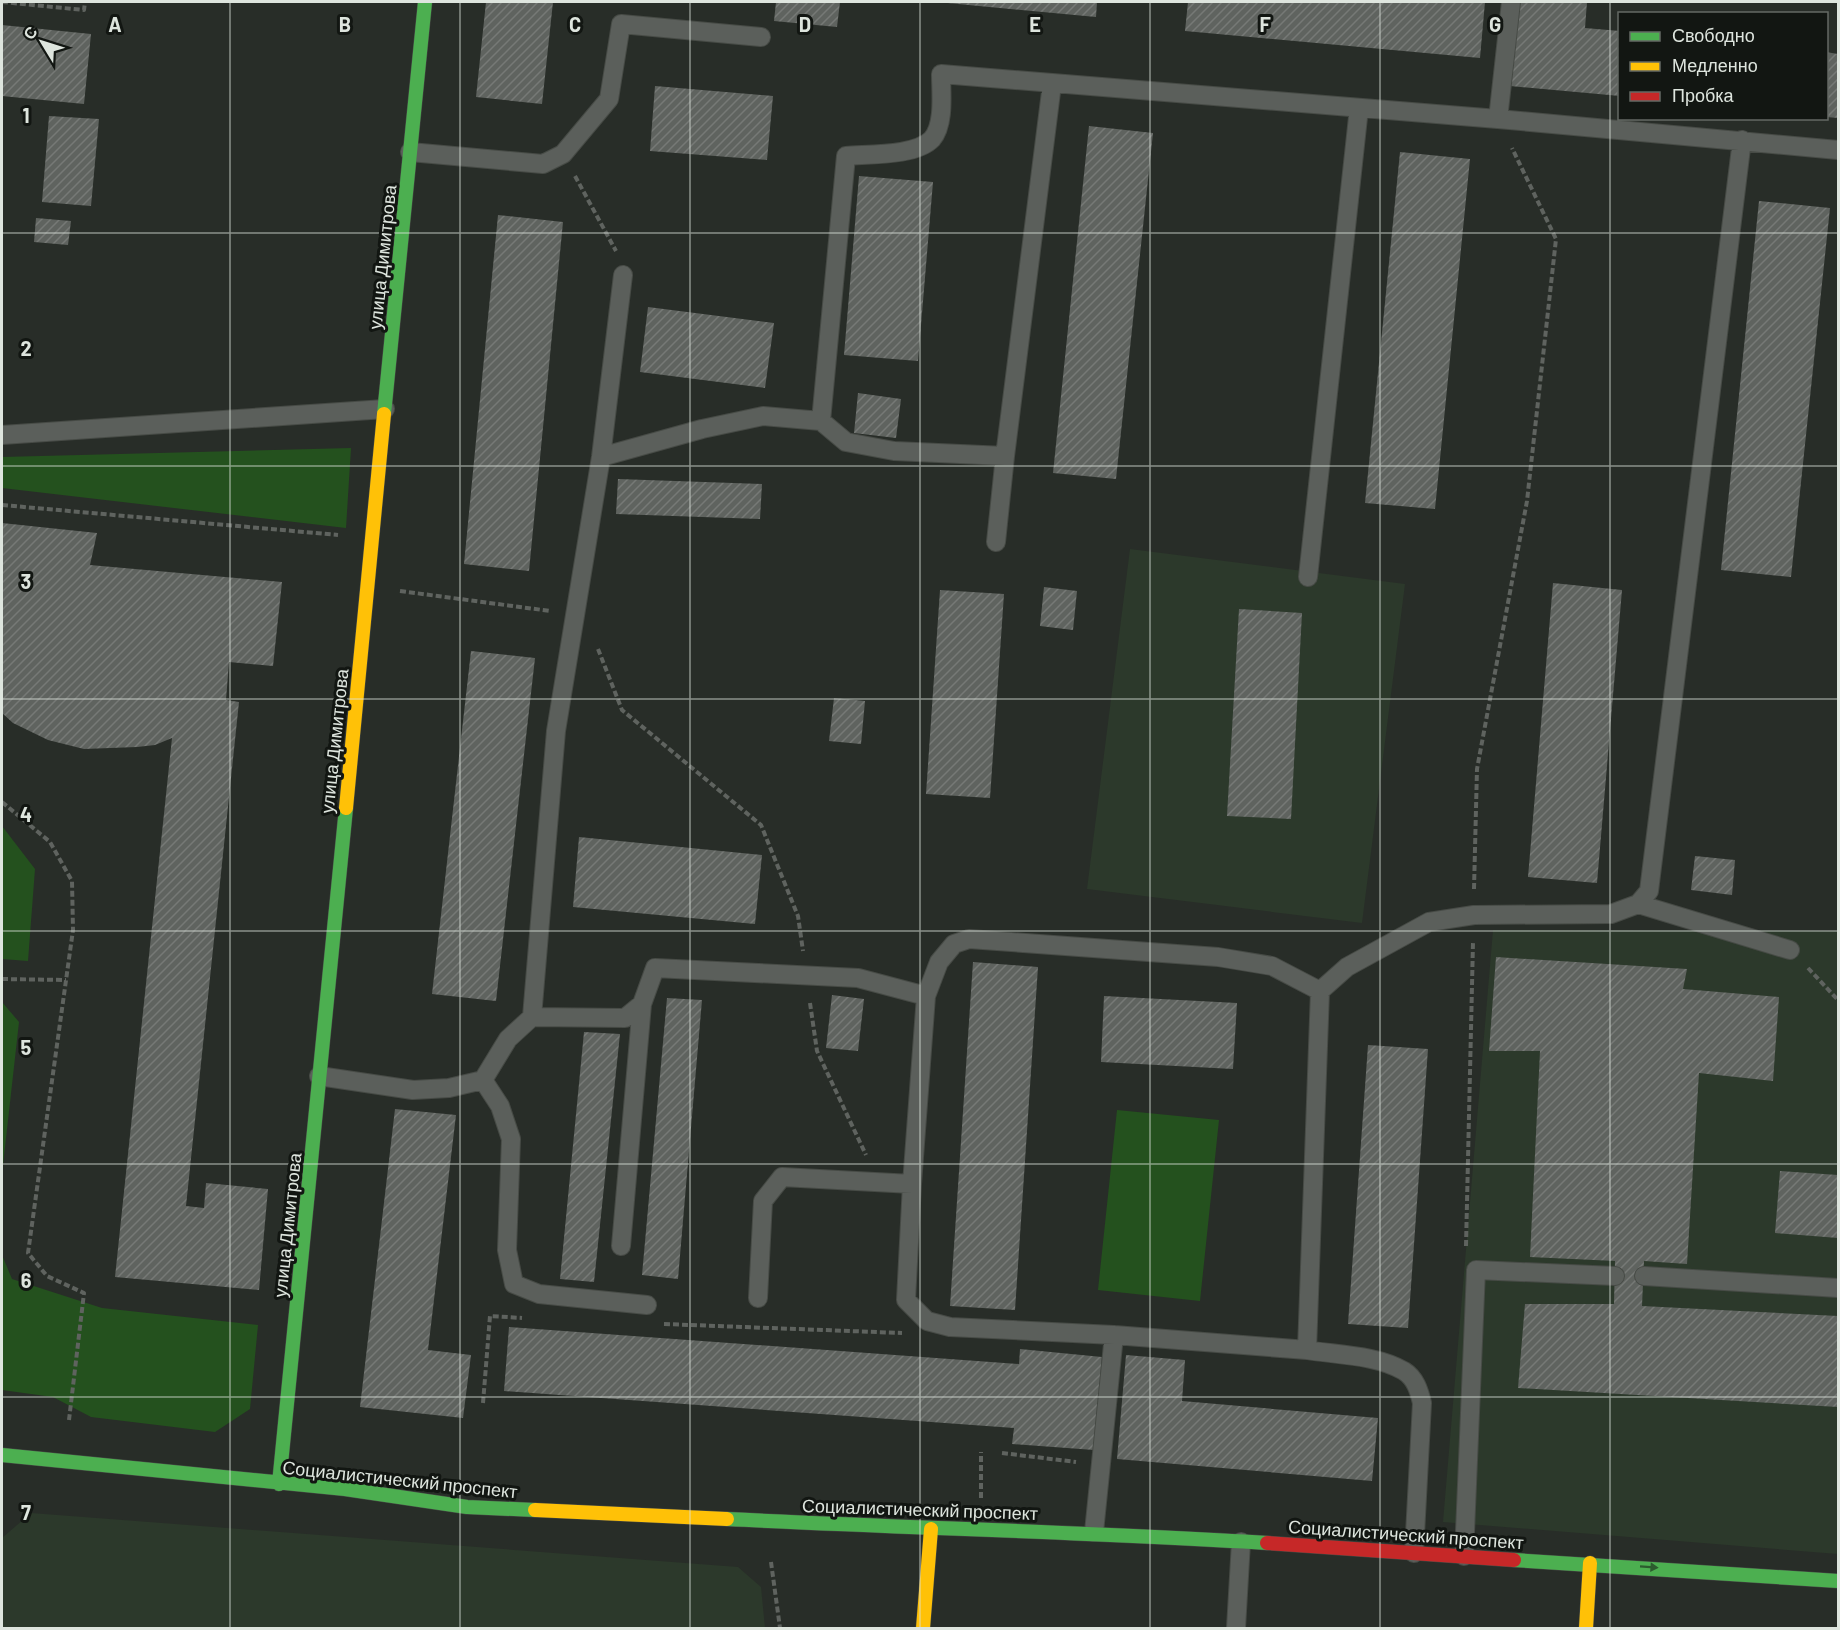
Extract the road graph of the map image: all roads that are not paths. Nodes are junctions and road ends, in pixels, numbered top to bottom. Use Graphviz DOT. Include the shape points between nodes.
graph roads {
  1 [pos="425,2"];
  2 [pos="1511,2"];
  3 [pos="761,37"];
  4 [pos="1052,84"];
  5 [pos="1359,108"];
  6 [pos="1498,119"];
  7 [pos="1742,140"];
  8 [pos="1839,150"];
  9 [pos="410,152"];
  10 [pos="623,275"];
  11 [pos="385,410"];
  12 [pos="821,421"];
  13 [pos="2,435"];
  14 [pos="1005,456"];
  15 [pos="601,457"];
  16 [pos="996,542"];
  17 [pos="1308,577"];
  18 [pos="1638,904"];
  19 [pos="1790,950"];
  20 [pos="1320,992"];
  21 [pos="926,996"];
  22 [pos="642,1004"];
  23 [pos="532,1017"];
  24 [pos="319,1076"];
  25 [pos="483,1080"];
  26 [pos="912,1184"];
  27 [pos="621,1246"];
  28 [pos="1615,1276"];
  29 [pos="1644,1276"];
  30 [pos="1839,1288"];
  31 [pos="758,1298"];
  32 [pos="647,1305"];
  33 [pos="1114,1335"];
  34 [pos="1307,1350"];
  35 [pos="2,1455"];
  36 [pos="279,1484"];
  37 [pos="930,1529"];
  38 [pos="1094,1532"];
  39 [pos="1241,1542"];
  40 [pos="1414,1553"];
  41 [pos="1464,1557"];
  42 [pos="1590,1563"];
  43 [pos="1839,1581"];
  44 [pos="923,1629"];
  45 [pos="1236,1629"];
  46 [pos="1586,1629"];
  1 -- 9 [label="street, улица Димитрова"];
  2 -- 6 [label="lane"];
  3 -- 9 [label="lane" via="621,24 609,99 563,154 543,164"];
  4 -- 5 [label="lane"];
  4 -- 12 [label="lane" via="942,74 940,118 933,138 916,150 846,156"];
  4 -- 14 [label="lane"];
  5 -- 6 [label="lane"];
  5 -- 17 [label="lane"];
  6 -- 7 [label="lane"];
  7 -- 8 [label="lane"];
  7 -- 18 [label="lane" via="1649,891"];
  9 -- 11 [label="street, улица Димитрова"];
  10 -- 15 [label="lane"];
  11 -- 13 [label="lane"];
  11 -- 24 [label="street, улица Димитрова"];
  12 -- 14 [label="lane" via="846,442 894,451"];
  12 -- 15 [label="lane" via="763,416"];
  14 -- 16 [label="lane"];
  15 -- 23 [label="lane" via="556,731"];
  18 -- 19 [label="lane"];
  18 -- 20 [label="lane" via="1611,914 1474,915 1429,922 1347,967"];
  20 -- 21 [label="lane" via="1272,966 1218,957 969,939 954,944 939,962"];
  20 -- 34 [label="lane"];
  21 -- 22 [label="lane" via="858,978 655,968"];
  21 -- 26 [label="lane"];
  22 -- 23 [label="lane" via="625,1018"];
  22 -- 27 [label="lane"];
  23 -- 25 [label="lane" via="508,1039"];
  24 -- 25 [label="lane" via="413,1090 449,1088"];
  24 -- 36 [label="street, улица Димитрова"];
  25 -- 32 [label="lane" via="500,1106 512,1138 507,1250 514,1284 539,1294"];
  26 -- 31 [label="lane" via="782,1177 763,1201"];
  26 -- 33 [label="lane" via="906,1300 927,1321 950,1327"];
  28 -- 41 [label="lane" via="1476,1270"];
  29 -- 30 [label="lane"];
  33 -- 34 [label="lane"];
  33 -- 38 [label="lane"];
  34 -- 40 [label="lane" via="1374,1360 1405,1371 1418,1386 1422,1403"];
  35 -- 36 [label="street, Социалистический проспект"];
  36 -- 37 [label="street, Социалистический проспект" via="466,1507"];
  37 -- 38 [label="street, Социалистический проспект"];
  37 -- 44 [label="street"];
  38 -- 39 [label="street, Социалистический проспект"];
  39 -- 40 [label="street, Социалистический проспект"];
  39 -- 45 [label="lane"];
  40 -- 41 [label="street, Социалистический проспект"];
  41 -- 42 [label="street, Социалистический проспект"];
  42 -- 43 [label="street, Социалистический проспект, one-way"];
  42 -- 46 [label="street"];
}
